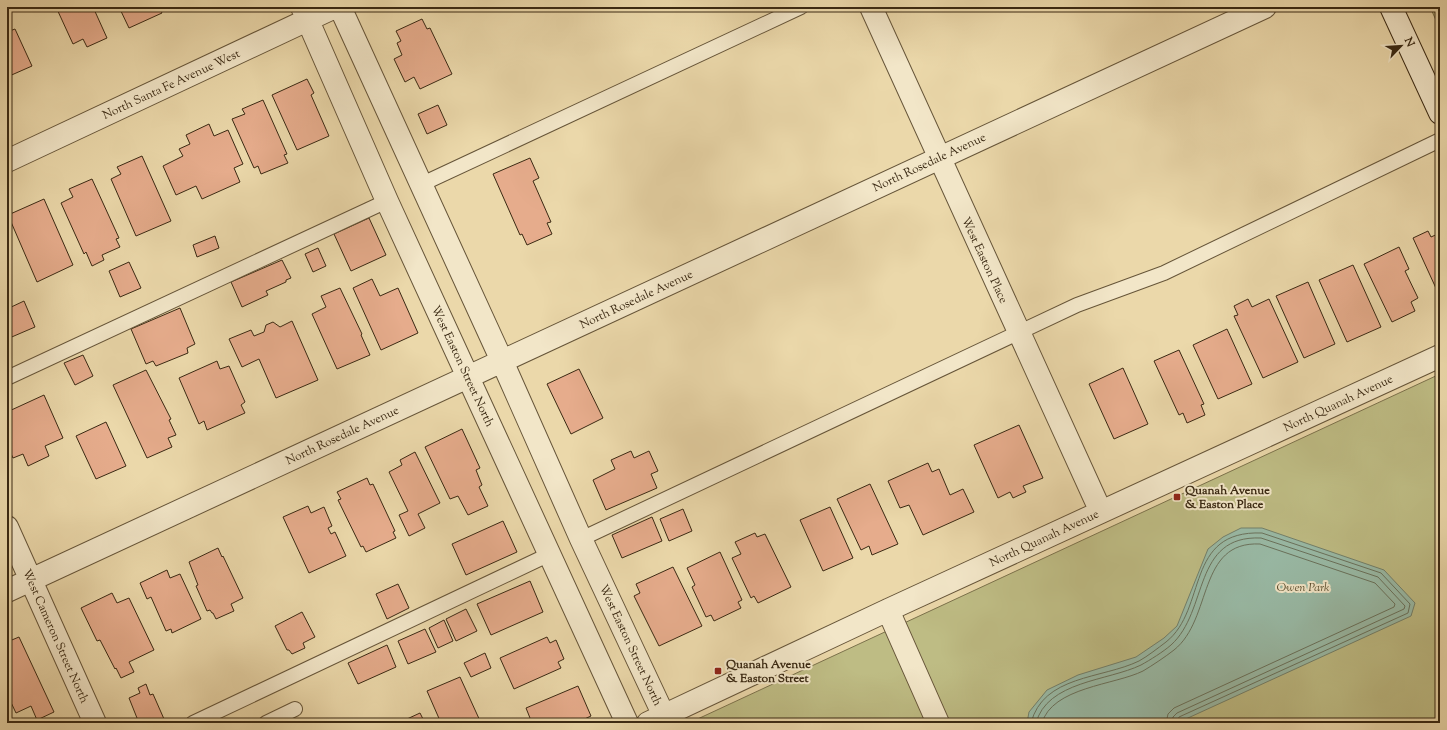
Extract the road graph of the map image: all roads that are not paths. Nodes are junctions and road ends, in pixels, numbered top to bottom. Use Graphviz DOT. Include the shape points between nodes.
graph roads {
  1 [pos="335,7"];
  2 [pos="340,7"];
  3 [pos="800,7"];
  4 [pos="871,7"];
  5 [pos="1264,7"];
  6 [pos="1391,7"];
  7 [pos="305,14"];
  8 [pos="1440,113"];
  9 [pos="1440,140"];
  10 [pos="938,157"];
  11 [pos="7,161"];
  12 [pos="422,184"];
  13 [pos="387,201"];
  14 [pos="1019,332"];
  15 [pos="1440,356"];
  16 [pos="502,361"];
  17 [pos="468,376"];
  18 [pos="7,378"];
  19 [pos="1101,512"];
  20 [pos="7,527"];
  21 [pos="581,539"];
  22 [pos="550,554"];
  23 [pos="31,579"];
  24 [pos="7,591"];
  25 [pos="888,610"];
  26 [pos="295,709"];
  27 [pos="656,719"];
  28 [pos="95,723"];
  29 [pos="193,723"];
  30 [pos="266,723"];
  31 [pos="628,723"];
  32 [pos="938,723"];
  1 -- 7 [label="street, North Santa Fe Avenue West"];
  2 -- 12 [label="street, West Easton Street North"];
  3 -- 12 [label="lane"];
  4 -- 10 [label="street, West Easton Place"];
  5 -- 10 [label="street, North Rosedale Avenue"];
  6 -- 8 [label="street"];
  7 -- 11 [label="street, North Santa Fe Avenue West"];
  7 -- 13 [label="street, West Easton Street North"];
  9 -- 14 [label="lane" via="1164,274 1077,305"];
  10 -- 14 [label="street, West Easton Place"];
  10 -- 16 [label="street, North Rosedale Avenue"];
  12 -- 16 [label="street, West Easton Street North"];
  13 -- 17 [label="street, West Easton Street North"];
  13 -- 18 [label="lane"];
  14 -- 19 [label="street, West Easton Place"];
  14 -- 21 [label="lane"];
  15 -- 19 [label="street, North Quanah Avenue"];
  16 -- 17 [label="street, North Rosedale Avenue"];
  16 -- 21 [label="street, West Easton Street North"];
  17 -- 22 [label="street, West Easton Street North"];
  17 -- 23 [label="street, North Rosedale Avenue"];
  19 -- 25 [label="street, North Quanah Avenue"];
  20 -- 23 [label="street, West Cameron Street North"];
  21 -- 27 [label="street, West Easton Street North"];
  22 -- 29 [label="lane"];
  22 -- 31 [label="street, West Easton Street North"];
  23 -- 24 [label="street, North Rosedale Avenue"];
  23 -- 28 [label="street, West Cameron Street North"];
  25 -- 27 [label="street, North Quanah Avenue"];
  25 -- 32 [label="street"];
  26 -- 30 [label="lane"];
}
